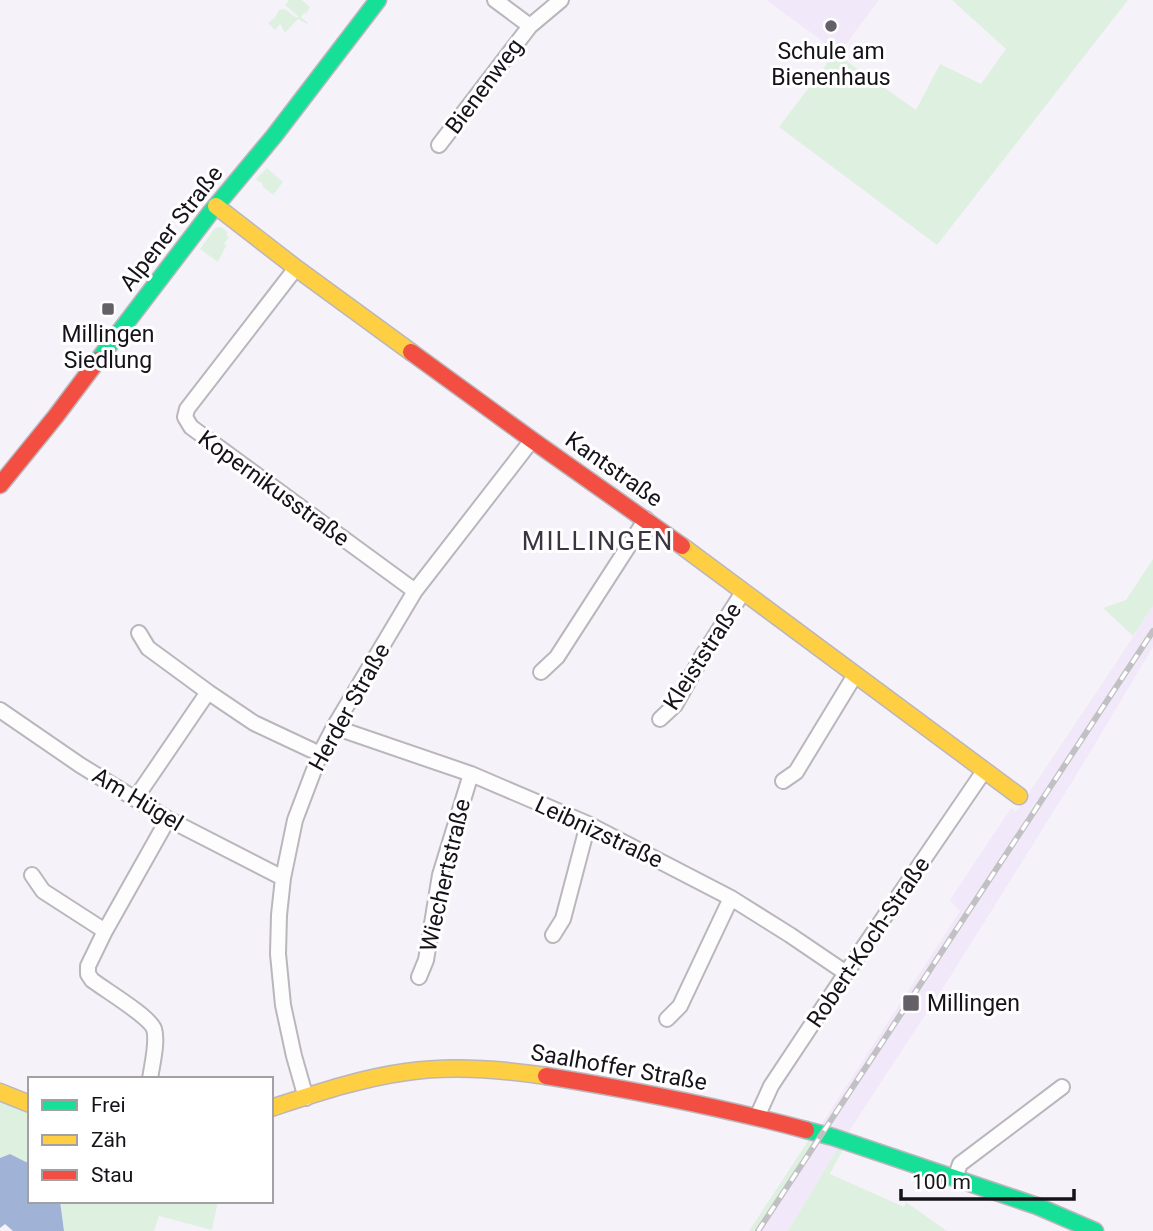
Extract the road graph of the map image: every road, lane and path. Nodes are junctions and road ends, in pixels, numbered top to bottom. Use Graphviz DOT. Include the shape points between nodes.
graph roads {
  1 [pos="378,0"];
  2 [pos="495,0"];
  3 [pos="561,0"];
  4 [pos="530,26"];
  5 [pos="439,145"];
  6 [pos="216,206"];
  7 [pos="296,268"];
  8 [pos="532,440"];
  9 [pos="0,485"];
  10 [pos="646,519"];
  11 [pos="415,591"];
  12 [pos="743,592"];
  13 [pos="139,633"];
  14 [pos="541,672"];
  15 [pos="855,675"];
  16 [pos="208,692"];
  17 [pos="0,710"];
  18 [pos="660,719"];
  19 [pos="334,727"];
  20 [pos="320,754"];
  21 [pos="984,771"];
  22 [pos="471,774"];
  23 [pos="783,781"];
  24 [pos="1019,796"];
  25 [pos="135,799"];
  26 [pos="168,819"];
  27 [pos="588,824"];
  28 [pos="32,875"];
  29 [pos="283,878"];
  30 [pos="731,898"];
  31 [pos="106,931"];
  32 [pos="553,935"];
  33 [pos="846,973"];
  34 [pos="419,977"];
  35 [pos="667,1019"];
  36 [pos="150,1077"];
  37 [pos="1062,1087"];
  38 [pos="0,1092"];
  39 [pos="306,1098"];
  40 [pos="28,1103"];
  41 [pos="273,1107"];
  42 [pos="757,1117"];
  43 [pos="954,1178"];
  44 [pos="1095,1231"];
  1 -- 6 [label="street, Alpener Straße"];
  2 -- 4 [label="street, Bienenweg"];
  3 -- 4 [label="street, Bienenweg"];
  4 -- 5 [label="street, Bienenweg"];
  6 -- 7 [label="street, Kantstraße"];
  6 -- 9 [label="street, Alpener Straße"];
  7 -- 8 [label="street, Kantstraße"];
  7 -- 11 [label="street, Kopernikusstraße" via="185,417 191,427"];
  8 -- 10 [label="street, Kantstraße"];
  8 -- 11 [label="street, Herder Straße"];
  10 -- 12 [label="street, Kantstraße"];
  10 -- 14 [label="street" via="557,657"];
  11 -- 19 [label="street, Herder Straße"];
  12 -- 15 [label="street, Kantstraße"];
  12 -- 18 [label="street, Kleiststraße" via="675,705"];
  13 -- 16 [label="street" via="148,648"];
  15 -- 21 [label="street, Kantstraße"];
  15 -- 23 [label="street" via="796,772"];
  16 -- 20 [label="street" via="254,723"];
  16 -- 25 [label="street"];
  17 -- 25 [label="street, Am Hügel"];
  19 -- 20 [label="street, Herder Straße"];
  19 -- 22 [label="street, Leibnizstraße"];
  20 -- 29 [label="street, Herder Straße" via="295,820"];
  21 -- 24 [label="street, Kantstraße"];
  21 -- 33 [label="street, Robert-Koch-Straße"];
  22 -- 27 [label="street, Leibnizstraße"];
  22 -- 34 [label="street, Wiechertstraße" via="440,875"];
  25 -- 26 [label="street, Am Hügel"];
  26 -- 29 [label="street, Am Hügel"];
  26 -- 31 [label="street"];
  27 -- 30 [label="street, Leibnizstraße"];
  27 -- 32 [label="street" via="563,919"];
  28 -- 31 [label="street" via="43,891"];
  29 -- 39 [label="street, Herder Straße" via="278,954 283,1005"];
  30 -- 33 [label="street, Leibnizstraße"];
  30 -- 35 [label="street" via="680,1006"];
  31 -- 36 [label="street" via="88,974 151,1023 155,1037"];
  33 -- 42 [label="street, Robert-Koch-Straße" via="771,1086"];
  37 -- 43 [label="street" via="960,1164"];
  38 -- 40 [label="street"];
  39 -- 41 [label="street, Saalhoffer Straße"];
  39 -- 42 [label="street, Saalhoffer Straße" via="405,1072 454,1068 588,1083"];
  42 -- 43 [label="street, Saalhoffer Straße"];
  43 -- 44 [label="street, Saalhoffer Straße"];
}
